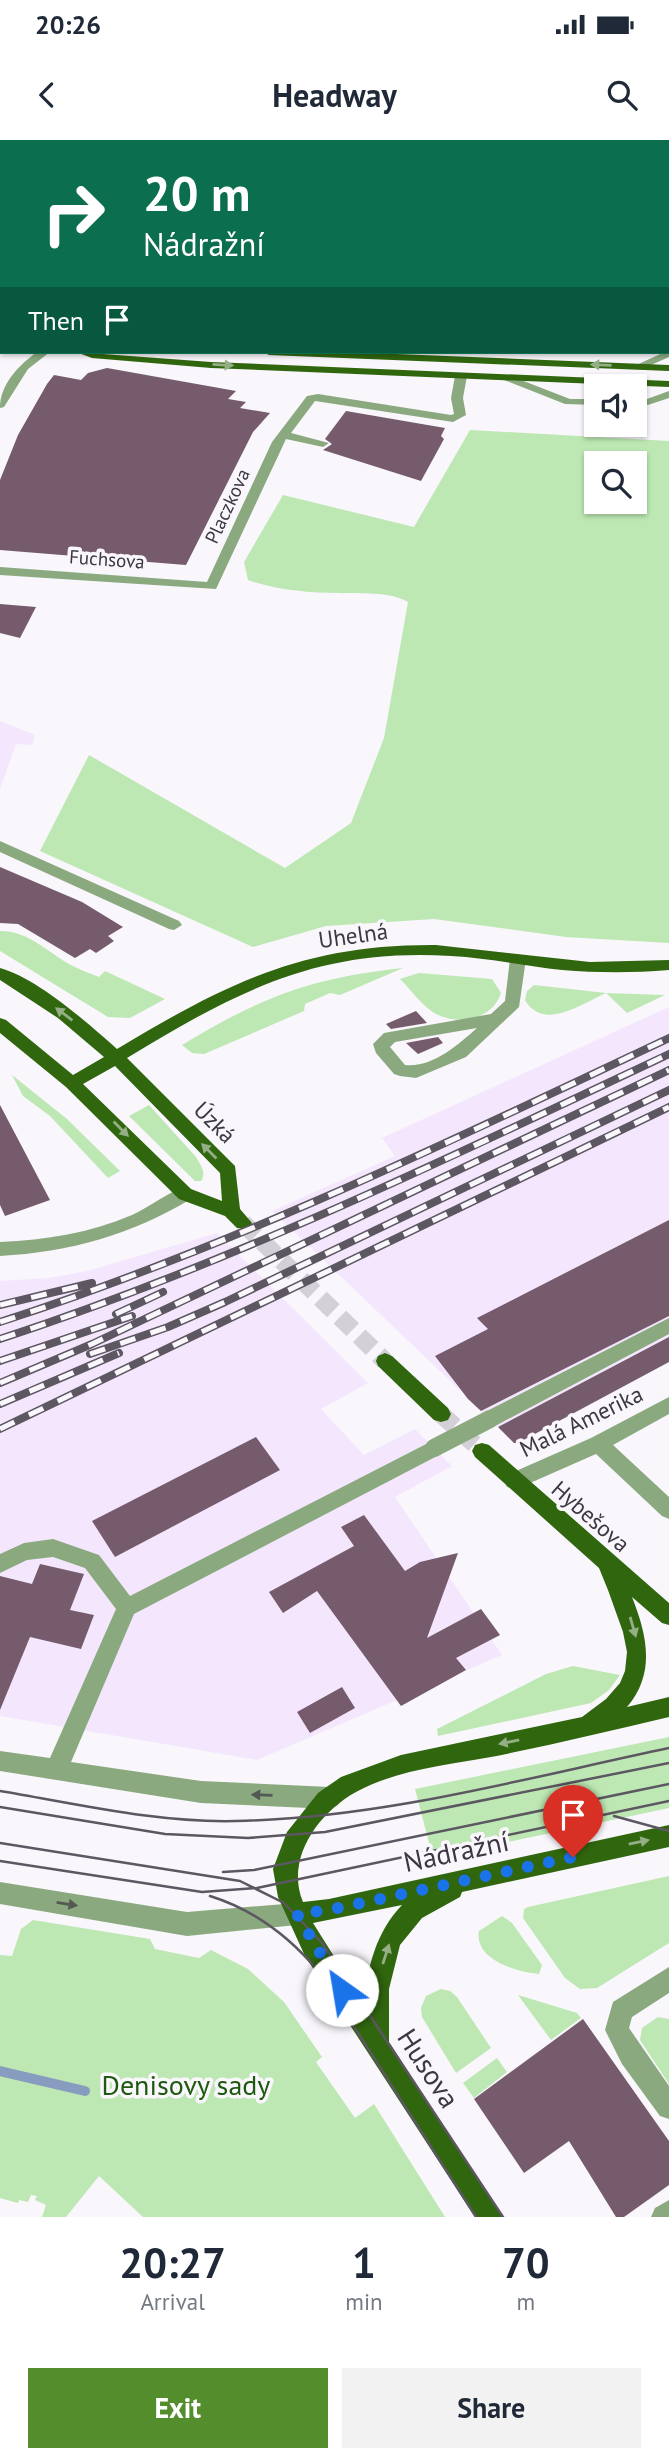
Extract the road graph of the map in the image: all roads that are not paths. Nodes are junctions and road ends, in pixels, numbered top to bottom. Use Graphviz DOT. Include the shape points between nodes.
graph roads {
  1 [pos="41,354"];
  2 [pos="89,354"];
  3 [pos="318,354"];
  4 [pos="667,354"];
  5 [pos="638,367"];
  6 [pos="669,368"];
  7 [pos="461,376"];
  8 [pos="508,378"];
  9 [pos="669,384"];
  10 [pos="669,394"];
  11 [pos="584,402"];
  12 [pos="647,402"];
  13 [pos="0,405"];
  14 [pos="281,438"];
  15 [pos="323,443"];
  16 [pos="0,570"];
  17 [pos="211,586"];
  18 [pos="0,846"];
  19 [pos="174,925"];
  20 [pos="518,959"];
  21 [pos="669,965"];
  22 [pos="0,973"];
  23 [pos="496,1019"];
  24 [pos="0,1024"];
  25 [pos="117,1057"];
  26 [pos="72,1083"];
  27 [pos="185,1194"];
  28 [pos="0,1249"];
  29 [pos="669,1325"];
  30 [pos="384,1360"];
  31 [pos="669,1405"];
  32 [pos="440,1414"];
  33 [pos="598,1444"];
  34 [pos="482,1451"];
  35 [pos="514,1481"];
  36 [pos="669,1510"];
  37 [pos="0,1564"];
  38 [pos="607,1564"];
  39 [pos="127,1608"];
  40 [pos="669,1616"];
  41 [pos="669,1707"];
  42 [pos="576,1729"];
  43 [pos="0,1761"];
  44 [pos="55,1770"];
  45 [pos="330,1798"];
  46 [pos="669,1836"];
  47 [pos="477,1877"];
  48 [pos="0,1893"];
  49 [pos="297,1914"];
  50 [pos="667,1985"];
  51 [pos="377,2045"];
  52 [pos="669,2108"];
  53 [pos="669,2213"];
  54 [pos="490,2217"];
  55 [pos="664,2217"];
  1 -- 13 [label="street" via="24,367"];
  2 -- 7 [label="main road, one-way" via="211,365"];
  5 -- 3 [label="main road, one-way"];
  4 -- 5 [label="street"];
  5 -- 6 [label="main road"];
  7 -- 8 [label="main road"];
  7 -- 14 [label="street, Placzkova" via="460,415 453,419 314,397"];
  8 -- 9 [label="main road"];
  8 -- 11 [label="street" via="569,402"];
  10 -- 12 [label="street"];
  14 -- 15 [label="street"];
  14 -- 17 [label="street, Placzkova"];
  16 -- 17 [label="street, Fuchsova"];
  18 -- 19 [label="street"];
  20 -- 21 [label="main road, Uhelná" via="611,968"];
  20 -- 23 [label="street" via="513,1003"];
  20 -- 25 [label="main road, Uhelná" via="463,951 407,950 318,962 224,995"];
  25 -- 22 [label="main road, Úzká, one-way" via="56,1008"];
  23 -- 23 [label="street" via="390,1037 382,1049 400,1070 416,1072 460,1053"];
  24 -- 26 [label="main road, Úzká"];
  25 -- 26 [label="main road, Uhelná"];
  27 -- 25 [label="main road, Úzká, one-way" via="237,1217 229,1171"];
  26 -- 27 [label="main road, Úzká, one-way"];
  27 -- 28 [label="street" via="126,1227 44,1248"];
  29 -- 39 [label="street, bridge"];
  30 -- 32 [label="main road"];
  31 -- 33 [label="street, Malá Amerika"];
  33 -- 35 [label="street, Malá Amerika"];
  33 -- 36 [label="street"];
  34 -- 35 [label="main road, Hybešova"];
  35 -- 38 [label="main road, Hybešova"];
  37 -- 39 [label="street" via="24,1552 53,1548 92,1561"];
  38 -- 40 [label="main road, Hybešova"];
  38 -- 42 [label="main road, one-way" via="632,1621 638,1669 616,1704"];
  39 -- 44 [label="street"];
  41 -- 42 [label="main road"];
  42 -- 45 [label="main road, one-way" via="392,1767 348,1785"];
  43 -- 44 [label="street"];
  45 -- 44 [label="street, one-way" via="201,1792"];
  45 -- 49 [label="main road" via="299,1834 287,1862 285,1881"];
  47 -- 46 [label="main road, Nádražní, one-way"];
  47 -- 49 [label="main road, Nádražní"];
  51 -- 47 [label="main road, one-way" via="381,1970 394,1932 425,1902"];
  48 -- 49 [label="street, Nádražní, one-way" via="187,1924"];
  49 -- 51 [label="main road, Husova"];
  50 -- 52 [label="street" via="621,2011 617,2030"];
  51 -- 54 [label="main road, Husova"];
  53 -- 55 [label="street"];
}
